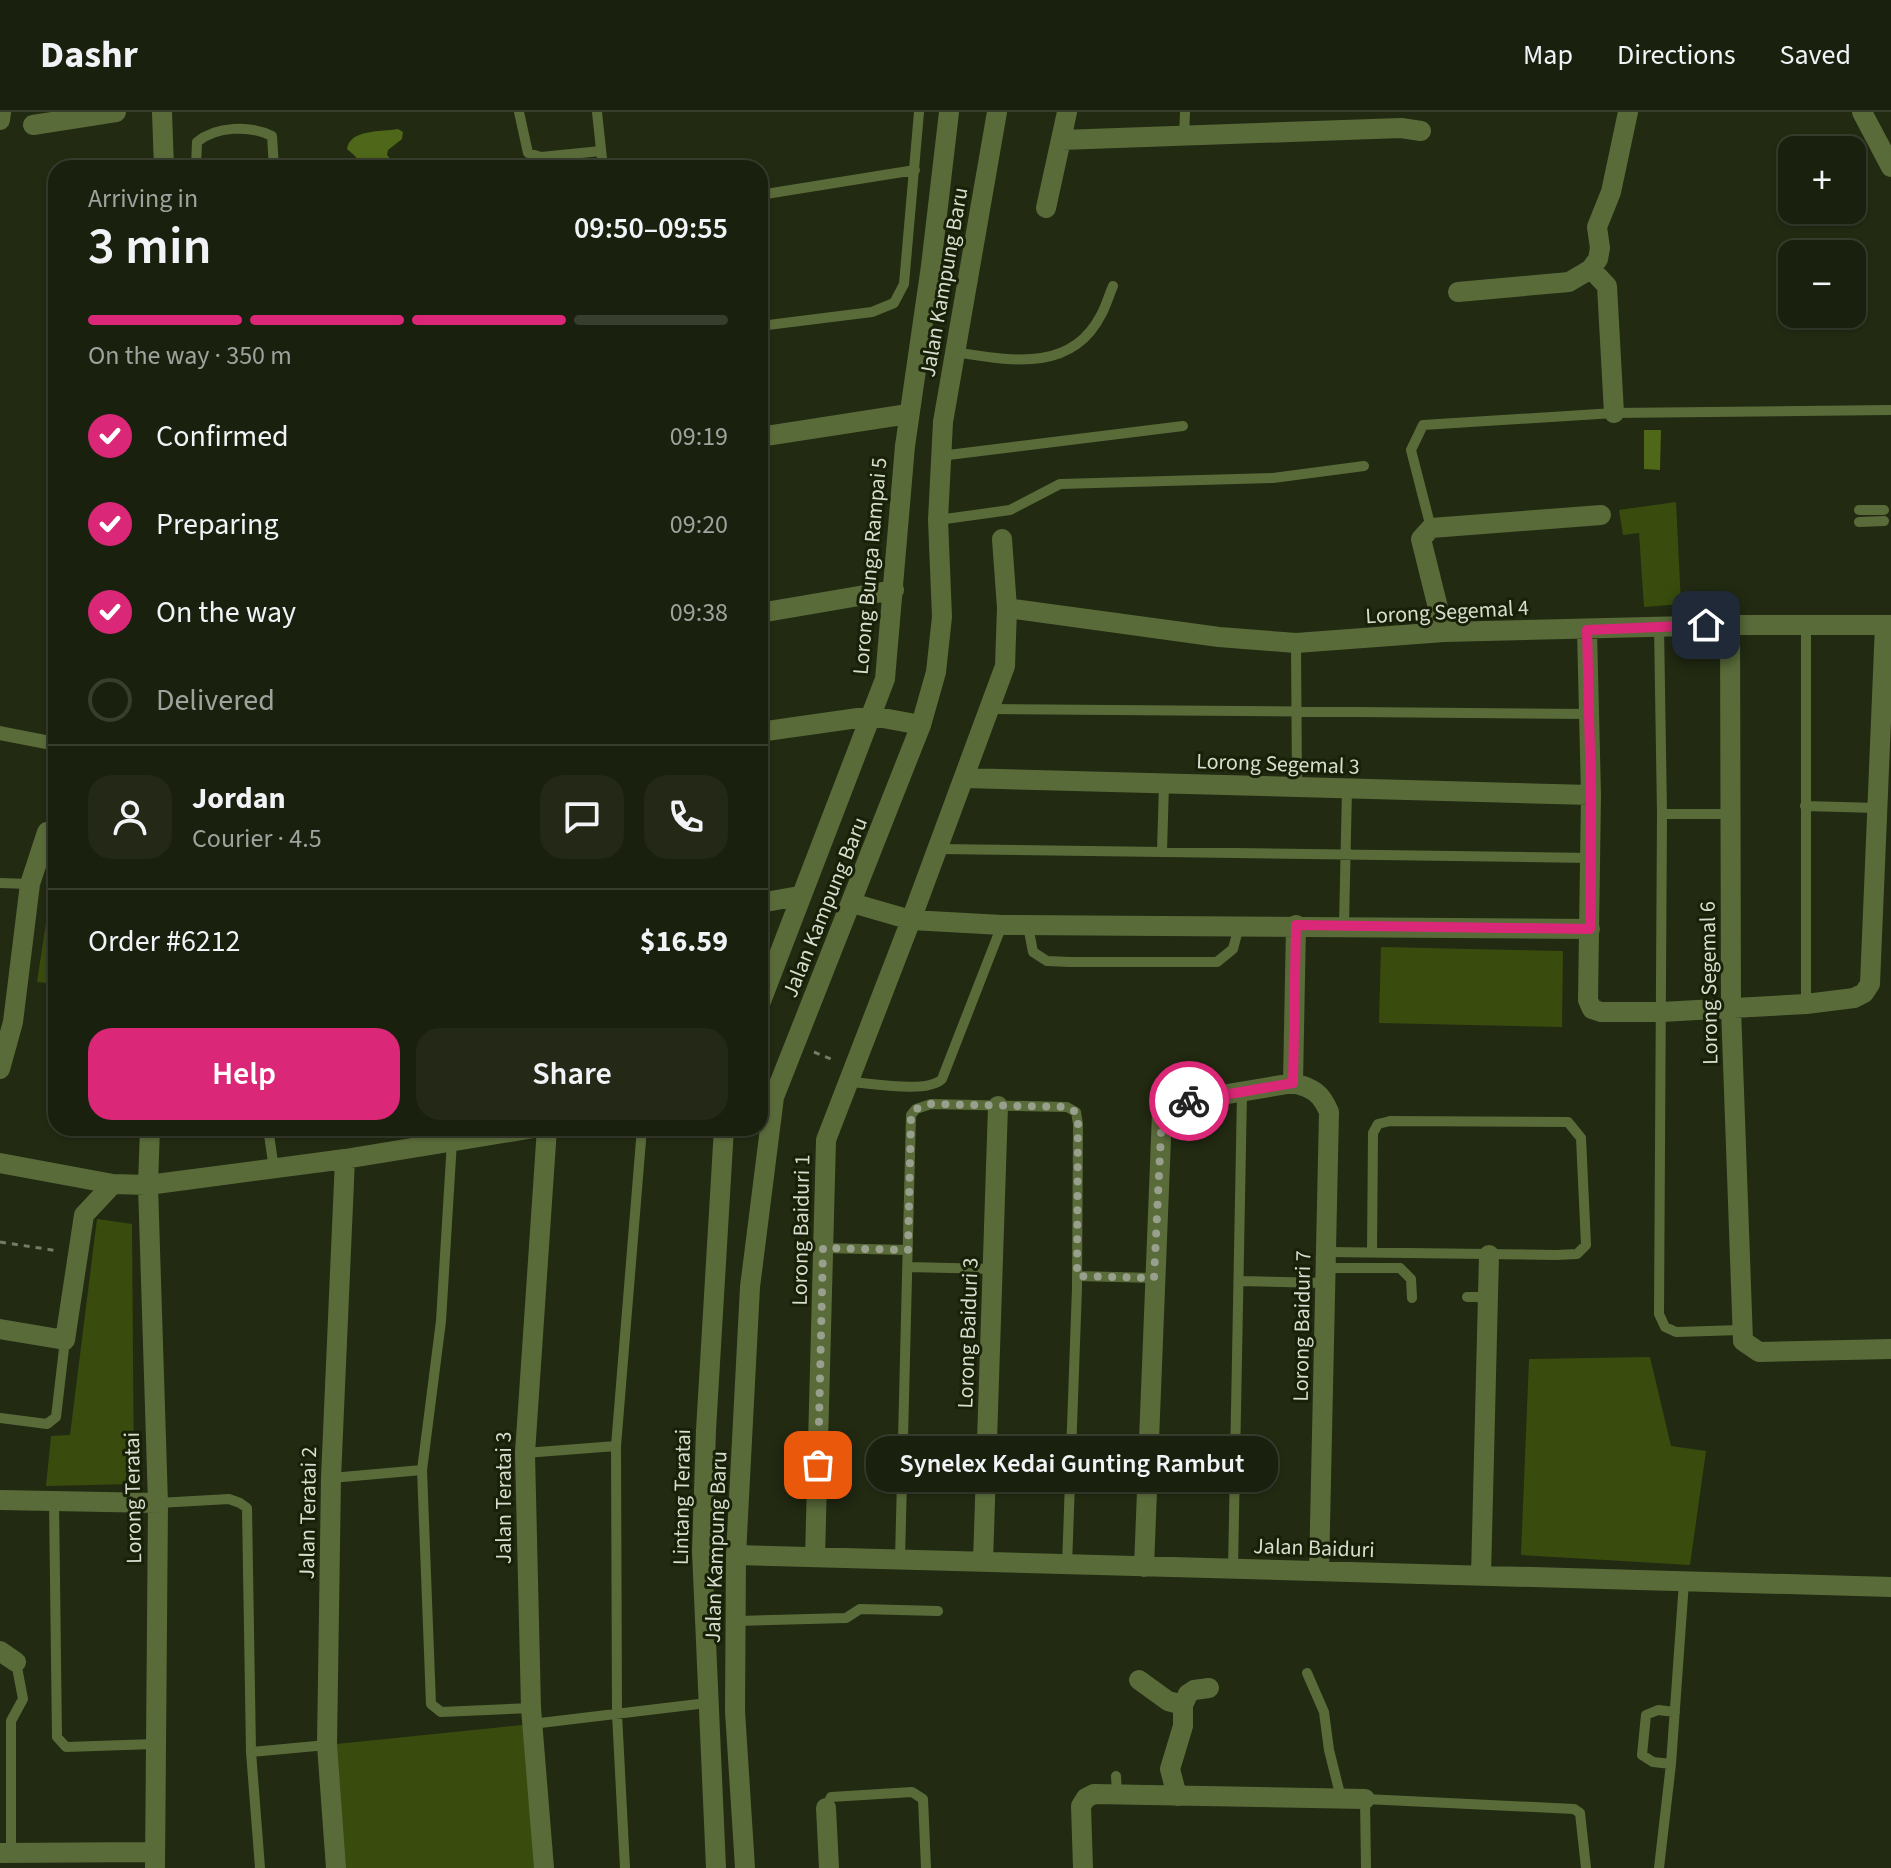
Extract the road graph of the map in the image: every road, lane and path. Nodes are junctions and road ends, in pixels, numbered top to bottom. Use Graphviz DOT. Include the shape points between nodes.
graph roads {
  1 [pos="1,112"];
  2 [pos="116,112"];
  3 [pos="162,112"];
  4 [pos="519,112"];
  5 [pos="597,112"];
  6 [pos="919,112"];
  7 [pos="949,112"];
  8 [pos="997,112"];
  9 [pos="1067,112"];
  10 [pos="1185,112"];
  11 [pos="1628,112"];
  12 [pos="1862,112"];
  13 [pos="0,120"];
  14 [pos="33,125"];
  15 [pos="1421,131"];
  16 [pos="1184,137"];
  17 [pos="1061,140"];
  18 [pos="601,151"];
  19 [pos="164,160"];
  20 [pos="196,160"];
  21 [pos="274,160"];
  22 [pos="602,160"];
  23 [pos="1891,167"];
  24 [pos="915,170"];
  25 [pos="768,194"];
  26 [pos="1046,208"];
  27 [pos="1591,269"];
  28 [pos="1113,286"];
  29 [pos="1458,292"];
  30 [pos="768,325"];
  31 [pos="954,352"];
  32 [pos="1891,410"];
  33 [pos="1614,413"];
  34 [pos="908,414"];
  35 [pos="1183,426"];
  36 [pos="768,436"];
  37 [pos="940,456"];
  38 [pos="1364,466"];
  39 [pos="1859,510"];
  40 [pos="1601,515"];
  41 [pos="1889,515"];
  42 [pos="938,520"];
  43 [pos="1859,522"];
  44 [pos="1431,528"];
  45 [pos="1002,539"];
  46 [pos="894,590"];
  47 [pos="1007,608"];
  48 [pos="768,612"];
  49 [pos="1806,624"];
  50 [pos="1730,625"];
  51 [pos="1888,625"];
  52 [pos="1659,626"];
  53 [pos="1587,630"];
  54 [pos="1444,632"];
  55 [pos="1296,643"];
  56 [pos="990,709"];
  57 [pos="1298,712"];
  58 [pos="1590,714"];
  59 [pos="872,716"];
  60 [pos="921,725"];
  61 [pos="768,731"];
  62 [pos="0,733"];
  63 [pos="48,742"];
  64 [pos="965,778"];
  65 [pos="1164,784"];
  66 [pos="1297,787"];
  67 [pos="1347,789"];
  68 [pos="1591,795"];
  69 [pos="1805,806"];
  70 [pos="1877,808"];
  71 [pos="1662,814"];
  72 [pos="1730,814"];
  73 [pos="47,832"];
  74 [pos="938,849"];
  75 [pos="1162,851"];
  76 [pos="1346,854"];
  77 [pos="1591,858"];
  78 [pos="0,883"];
  79 [pos="30,884"];
  80 [pos="799,896"];
  81 [pos="768,902"];
  82 [pos="852,903"];
  83 [pos="911,920"];
  84 [pos="1002,925"];
  85 [pos="1239,925"];
  86 [pos="1296,925"];
  87 [pos="1344,925"];
  88 [pos="1028,926"];
  89 [pos="1590,929"];
  90 [pos="768,982"];
  91 [pos="1806,1004"];
  92 [pos="1731,1008"];
  93 [pos="1661,1012"];
  94 [pos="795,1045"];
  95 [pos="1,1063"];
  96 [pos="852,1075"];
  97 [pos="1303,1085"];
  98 [pos="1242,1093"];
  99 [pos="768,1095"];
  100 [pos="998,1106"];
  101 [pos="150,1136"];
  102 [pos="269,1136"];
  103 [pos="447,1136"];
  104 [pos="451,1136"];
  105 [pos="546,1136"];
  106 [pos="641,1136"];
  107 [pos="724,1136"];
  108 [pos="764,1136"];
  109 [pos="345,1159"];
  110 [pos="0,1163"];
  111 [pos="274,1169"];
  112 [pos="113,1184"];
  113 [pos="148,1185"];
  114 [pos="0,1242"];
  115 [pos="823,1248"];
  116 [pos="908,1250"];
  117 [pos="1372,1253"];
  118 [pos="78,1254"];
  119 [pos="1489,1255"];
  120 [pos="908,1267"];
  121 [pos="1327,1268"];
  122 [pos="993,1269"];
  123 [pos="1077,1276"];
  124 [pos="1154,1278"];
  125 [pos="1240,1281"];
  126 [pos="1467,1297"];
  127 [pos="1489,1297"];
  128 [pos="1412,1298"];
  129 [pos="0,1329"];
  130 [pos="1742,1336"];
  131 [pos="65,1340"];
  132 [pos="1891,1349"];
  133 [pos="0,1418"];
  134 [pos="616,1446"];
  135 [pos="525,1453"];
  136 [pos="422,1470"];
  137 [pos="331,1478"];
  138 [pos="0,1500"];
  139 [pos="54,1501"];
  140 [pos="158,1503"];
  141 [pos="736,1555"];
  142 [pos="815,1558"];
  143 [pos="900,1560"];
  144 [pos="983,1562"];
  145 [pos="1067,1565"];
  146 [pos="1144,1567"];
  147 [pos="1233,1569"];
  148 [pos="1319,1572"];
  149 [pos="1481,1576"];
  150 [pos="1684,1582"];
  151 [pos="1891,1587"];
  152 [pos="938,1611"];
  153 [pos="736,1621"];
  154 [pos="8,1657"];
  155 [pos="1307,1673"];
  156 [pos="1139,1680"];
  157 [pos="1209,1688"];
  158 [pos="707,1703"];
  159 [pos="1183,1705"];
  160 [pos="1675,1712"];
  161 [pos="617,1714"];
  162 [pos="531,1716"];
  163 [pos="155,1744"];
  164 [pos="327,1745"];
  165 [pos="251,1752"];
  166 [pos="1671,1764"];
  167 [pos="1170,1769"];
  168 [pos="1146,1796"];
  169 [pos="1177,1796"];
  170 [pos="1341,1798"];
  171 [pos="1365,1799"];
  172 [pos="826,1808"];
  173 [pos="5,1853"];
  174 [pos="155,1860"];
  175 [pos="260,1868"];
  176 [pos="336,1868"];
  177 [pos="544,1868"];
  178 [pos="625,1868"];
  179 [pos="716,1868"];
  180 [pos="745,1868"];
  181 [pos="829,1868"];
  182 [pos="926,1868"];
  183 [pos="1083,1868"];
  184 [pos="1366,1868"];
  185 [pos="1586,1868"];
  186 [pos="1659,1868"];
  1 -- 13 [label="street"];
  2 -- 14 [label="street"];
  3 -- 19 [label="street"];
  4 -- 18 [label="lane" via="528,153 541,157"];
  5 -- 18 [label="lane"];
  6 -- 24 [label="lane"];
  7 -- 34 [label="street, Lorong Bunga Rampai 5"];
  8 -- 31 [label="street, Jalan Kampung Baru"];
  9 -- 17 [label="street"];
  10 -- 16 [label="lane"];
  11 -- 27 [label="street" via="1611,192 1597,227 1598,259"];
  12 -- 23 [label="street"];
  15 -- 16 [label="street"];
  16 -- 17 [label="street"];
  17 -- 26 [label="street"];
  18 -- 22 [label="lane"];
  20 -- 21 [label="lane" via="197,142 208,133 256,128 272,136"];
  24 -- 25 [label="lane"];
  24 -- 30 [label="lane" via="904,284 894,303 872,312"];
  27 -- 29 [label="street" via="1569,282"];
  27 -- 33 [label="street" via="1607,286"];
  28 -- 31 [label="lane" via="1100,317 1078,345 1048,359"];
  31 -- 37 [label="street, Jalan Kampung Baru"];
  32 -- 33 [label="lane"];
  33 -- 44 [label="lane" via="1423,425 1411,450"];
  34 -- 36 [label="street"];
  34 -- 46 [label="street, Lorong Bunga Rampai 5"];
  35 -- 37 [label="lane"];
  37 -- 42 [label="street, Jalan Kampung Baru"];
  38 -- 42 [label="lane" via="1273,478 1060,484 1010,510"];
  39 -- 41 [label="lane"];
  40 -- 44 [label="street"];
  41 -- 43 [label="lane"];
  42 -- 60 [label="street, Jalan Kampung Baru" via="942,617 936,672"];
  44 -- 54 [label="street" via="1421,539"];
  45 -- 47 [label="street"];
  46 -- 48 [label="street"];
  46 -- 59 [label="street, Lorong Bunga Rampai 5" via="885,679"];
  47 -- 55 [label="street, Lorong Segemal 4"];
  47 -- 56 [label="street" via="1005,666"];
  49 -- 50 [label="street, Lorong Segemal 4"];
  49 -- 51 [label="street, Lorong Segemal 4"];
  49 -- 69 [label="lane"];
  50 -- 52 [label="street, Lorong Segemal 4"];
  50 -- 72 [label="street, Lorong Segemal 6"];
  51 -- 70 [label="street"];
  52 -- 53 [label="street, Lorong Segemal 4"];
  52 -- 71 [label="lane"];
  53 -- 54 [label="street, Lorong Segemal 4"];
  53 -- 58 [label="street"];
  54 -- 55 [label="street, Lorong Segemal 4"];
  55 -- 57 [label="lane"];
  56 -- 57 [label="lane"];
  56 -- 64 [label="street"];
  57 -- 58 [label="lane"];
  57 -- 66 [label="lane"];
  58 -- 68 [label="street"];
  59 -- 60 [label="street"];
  59 -- 61 [label="street"];
  59 -- 80 [label="street, Lorong Bunga Rampai 5"];
  60 -- 82 [label="street, Jalan Kampung Baru"];
  62 -- 63 [label="street"];
  64 -- 65 [label="street, Lorong Segemal 3"];
  64 -- 74 [label="street"];
  65 -- 66 [label="street, Lorong Segemal 3"];
  65 -- 75 [label="lane"];
  66 -- 67 [label="street, Lorong Segemal 3"];
  67 -- 68 [label="street, Lorong Segemal 3"];
  67 -- 76 [label="lane"];
  68 -- 77 [label="street"];
  69 -- 70 [label="lane"];
  69 -- 91 [label="lane"];
  70 -- 91 [label="street" via="1870,984 1854,998"];
  71 -- 72 [label="lane"];
  71 -- 93 [label="lane"];
  72 -- 92 [label="street, Lorong Segemal 6"];
  73 -- 79 [label="street"];
  74 -- 75 [label="lane"];
  74 -- 83 [label="street"];
  75 -- 76 [label="lane"];
  76 -- 77 [label="lane"];
  76 -- 87 [label="lane"];
  77 -- 89 [label="street"];
  78 -- 79 [label="lane"];
  79 -- 95 [label="street" via="13,1022"];
  80 -- 81 [label="street"];
  80 -- 90 [label="street, Lorong Bunga Rampai 5"];
  82 -- 83 [label="street"];
  82 -- 94 [label="street, Jalan Kampung Baru"];
  83 -- 84 [label="street"];
  83 -- 96 [label="street, Lorong Baiduri 1"];
  84 -- 88 [label="street"];
  84 -- 96 [label="lane" via="942,1079 917,1087"];
  85 -- 86 [label="street"];
  85 -- 88 [label="street"];
  85 -- 88 [label="lane" via="1233,949 1217,962 1047,961 1033,952"];
  86 -- 87 [label="street"];
  86 -- 97 [label="street"];
  87 -- 89 [label="street"];
  89 -- 93 [label="street" via="1592,1009"];
  91 -- 92 [label="street"];
  92 -- 93 [label="street"];
  92 -- 130 [label="street, Lorong Segemal 6"];
  93 -- 130 [label="lane" via="1659,1314 1665,1327 1676,1332"];
  94 -- 96 [label="path"];
  94 -- 99 [label="street, Jalan Kampung Baru"];
  96 -- 115 [label="street, Lorong Baiduri 1" via="826,1140"];
  97 -- 98 [label="street"];
  97 -- 121 [label="street, Lorong Baiduri 7" via="1322,1097 1329,1112"];
  98 -- 124 [label="street" via="1174,1103 1162,1113"];
  98 -- 125 [label="lane"];
  100 -- 116 [label="lane" via="931,1104 911,1115"];
  100 -- 122 [label="street, Lorong Baiduri 3"];
  100 -- 123 [label="lane" via="1067,1107 1076,1112"];
  101 -- 113 [label="street, Lorong Teratai"];
  102 -- 111 [label="lane"];
  103 -- 109 [label="street"];
  104 -- 136 [label="lane" via="441,1321"];
  105 -- 135 [label="street, Jalan Teratai 3"];
  106 -- 134 [label="lane"];
  107 -- 158 [label="street, Lintang Teratai" via="706,1430"];
  108 -- 141 [label="street, Jalan Kampung Baru"];
  109 -- 111 [label="street"];
  109 -- 137 [label="street, Jalan Teratai 2"];
  110 -- 112 [label="street"];
  111 -- 113 [label="street"];
  112 -- 113 [label="street"];
  112 -- 118 [label="street" via="84,1215"];
  113 -- 140 [label="street, Lorong Teratai"];
  114 -- 118 [label="path"];
  115 -- 116 [label="lane"];
  115 -- 142 [label="street, Lorong Baiduri 1"];
  116 -- 120 [label="lane"];
  117 -- 119 [label="lane"];
  117 -- 119 [label="lane" via="1373,1133 1378,1124 1568,1122 1581,1138 1586,1245 1577,1254"];
  117 -- 121 [label="lane"];
  118 -- 131 [label="street"];
  119 -- 127 [label="street"];
  120 -- 122 [label="lane"];
  120 -- 143 [label="lane"];
  121 -- 125 [label="lane"];
  121 -- 128 [label="lane" via="1400,1268 1411,1279"];
  121 -- 148 [label="street, Lorong Baiduri 7"];
  122 -- 144 [label="street, Lorong Baiduri 3"];
  123 -- 124 [label="lane"];
  123 -- 145 [label="lane"];
  124 -- 146 [label="street"];
  125 -- 147 [label="lane"];
  126 -- 127 [label="lane"];
  127 -- 149 [label="street"];
  129 -- 131 [label="street"];
  130 -- 132 [label="street" via="1759,1352"];
  131 -- 133 [label="lane" via="56,1417 47,1424"];
  134 -- 135 [label="lane"];
  134 -- 161 [label="lane"];
  135 -- 162 [label="street, Jalan Teratai 3"];
  136 -- 137 [label="lane"];
  136 -- 162 [label="lane" via="431,1704 441,1712"];
  137 -- 164 [label="street, Jalan Teratai 2"];
  138 -- 139 [label="street"];
  139 -- 140 [label="street"];
  139 -- 163 [label="lane" via="57,1737 66,1747"];
  140 -- 163 [label="street, Lorong Teratai"];
  140 -- 165 [label="lane" via="229,1499 247,1508"];
  141 -- 142 [label="street, Jalan Baiduri"];
  141 -- 153 [label="street, Jalan Kampung Baru"];
  142 -- 143 [label="street, Jalan Baiduri"];
  143 -- 144 [label="street, Jalan Baiduri"];
  144 -- 145 [label="street, Jalan Baiduri"];
  145 -- 146 [label="street, Jalan Baiduri"];
  146 -- 147 [label="street, Jalan Baiduri"];
  147 -- 148 [label="street, Jalan Baiduri"];
  148 -- 149 [label="street, Jalan Baiduri"];
  149 -- 150 [label="street, Jalan Baiduri"];
  150 -- 151 [label="street, Jalan Baiduri"];
  150 -- 160 [label="lane"];
  152 -- 153 [label="lane" via="860,1609 846,1618"];
  153 -- 180 [label="street, Jalan Kampung Baru" via="735,1711"];
  154 -- 173 [label="lane" via="23,1699 11,1721"];
  155 -- 170 [label="lane" via="1324,1712"];
  156 -- 159 [label="street"];
  157 -- 159 [label="street" via="1194,1690"];
  158 -- 161 [label="lane"];
  158 -- 179 [label="street, Lintang Teratai"];
  159 -- 167 [label="street" via="1183,1726"];
  160 -- 166 [label="lane"];
  160 -- 166 [label="lane" via="1646,1715 1642,1755"];
  161 -- 162 [label="lane"];
  161 -- 178 [label="lane"];
  162 -- 177 [label="street, Jalan Teratai 3"];
  163 -- 174 [label="street, Lorong Teratai"];
  164 -- 165 [label="lane"];
  164 -- 176 [label="street, Jalan Teratai 2"];
  165 -- 175 [label="lane"];
  166 -- 186 [label="lane"];
  167 -- 168 [label="street" via="1149,1786"];
  167 -- 169 [label="street"];
  168 -- 169 [label="street"];
  168 -- 183 [label="street" via="1117,1785 1086,1798 1081,1806"];
  169 -- 170 [label="street"];
  170 -- 171 [label="street"];
  171 -- 184 [label="lane"];
  171 -- 185 [label="lane" via="1574,1809 1583,1821"];
  172 -- 181 [label="street"];
  172 -- 182 [label="lane" via="831,1797 912,1792 923,1799"];
  173 -- 174 [label="street"];
}
